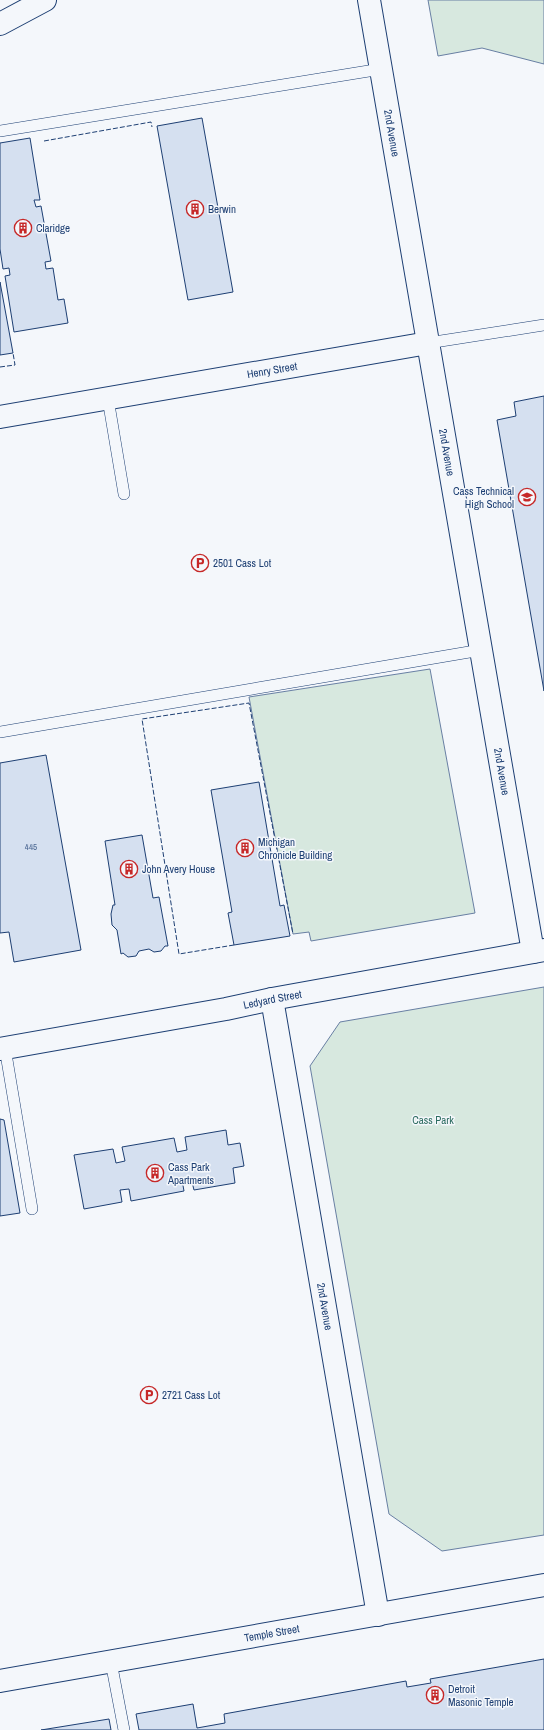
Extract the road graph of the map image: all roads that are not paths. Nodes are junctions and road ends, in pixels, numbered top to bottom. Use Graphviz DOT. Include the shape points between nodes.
graph roads {
  1 [pos="45,0"];
  2 [pos="369,0"];
  3 [pos="0,24"];
  4 [pos="381,69"];
  5 [pos="0,131"];
  6 [pos="544,325"];
  7 [pos="428,343"];
  8 [pos="108,398"];
  9 [pos="0,417"];
  10 [pos="124,494"];
  11 [pos="481,650"];
  12 [pos="0,732"];
  13 [pos="538,951"];
  14 [pos="272,999"];
  15 [pos="2,1048"];
  16 [pos="32,1209"];
  17 [pos="544,1585"];
  18 [pos="378,1615"];
  19 [pos="111,1662"];
  20 [pos="0,1681"];
  21 [pos="124,1730"];
  1 -- 3 [label="street"];
  2 -- 4 [label="street, 2nd Avenue"];
  4 -- 5 [label="lane"];
  4 -- 7 [label="street, 2nd Avenue"];
  6 -- 7 [label="lane, Henry Street"];
  7 -- 8 [label="street, Henry Street"];
  7 -- 11 [label="street, 2nd Avenue"];
  8 -- 9 [label="street, Henry Street"];
  8 -- 10 [label="lane"];
  11 -- 12 [label="lane"];
  11 -- 13 [label="street, 2nd Avenue"];
  13 -- 14 [label="street, Ledyard Street"];
  14 -- 15 [label="street, Ledyard Street"];
  14 -- 18 [label="street, 2nd Avenue"];
  15 -- 16 [label="lane"];
  17 -- 18 [label="street, Temple Street"];
  18 -- 19 [label="street, Temple Street"];
  19 -- 20 [label="street, Temple Street"];
  19 -- 21 [label="lane"];
}
